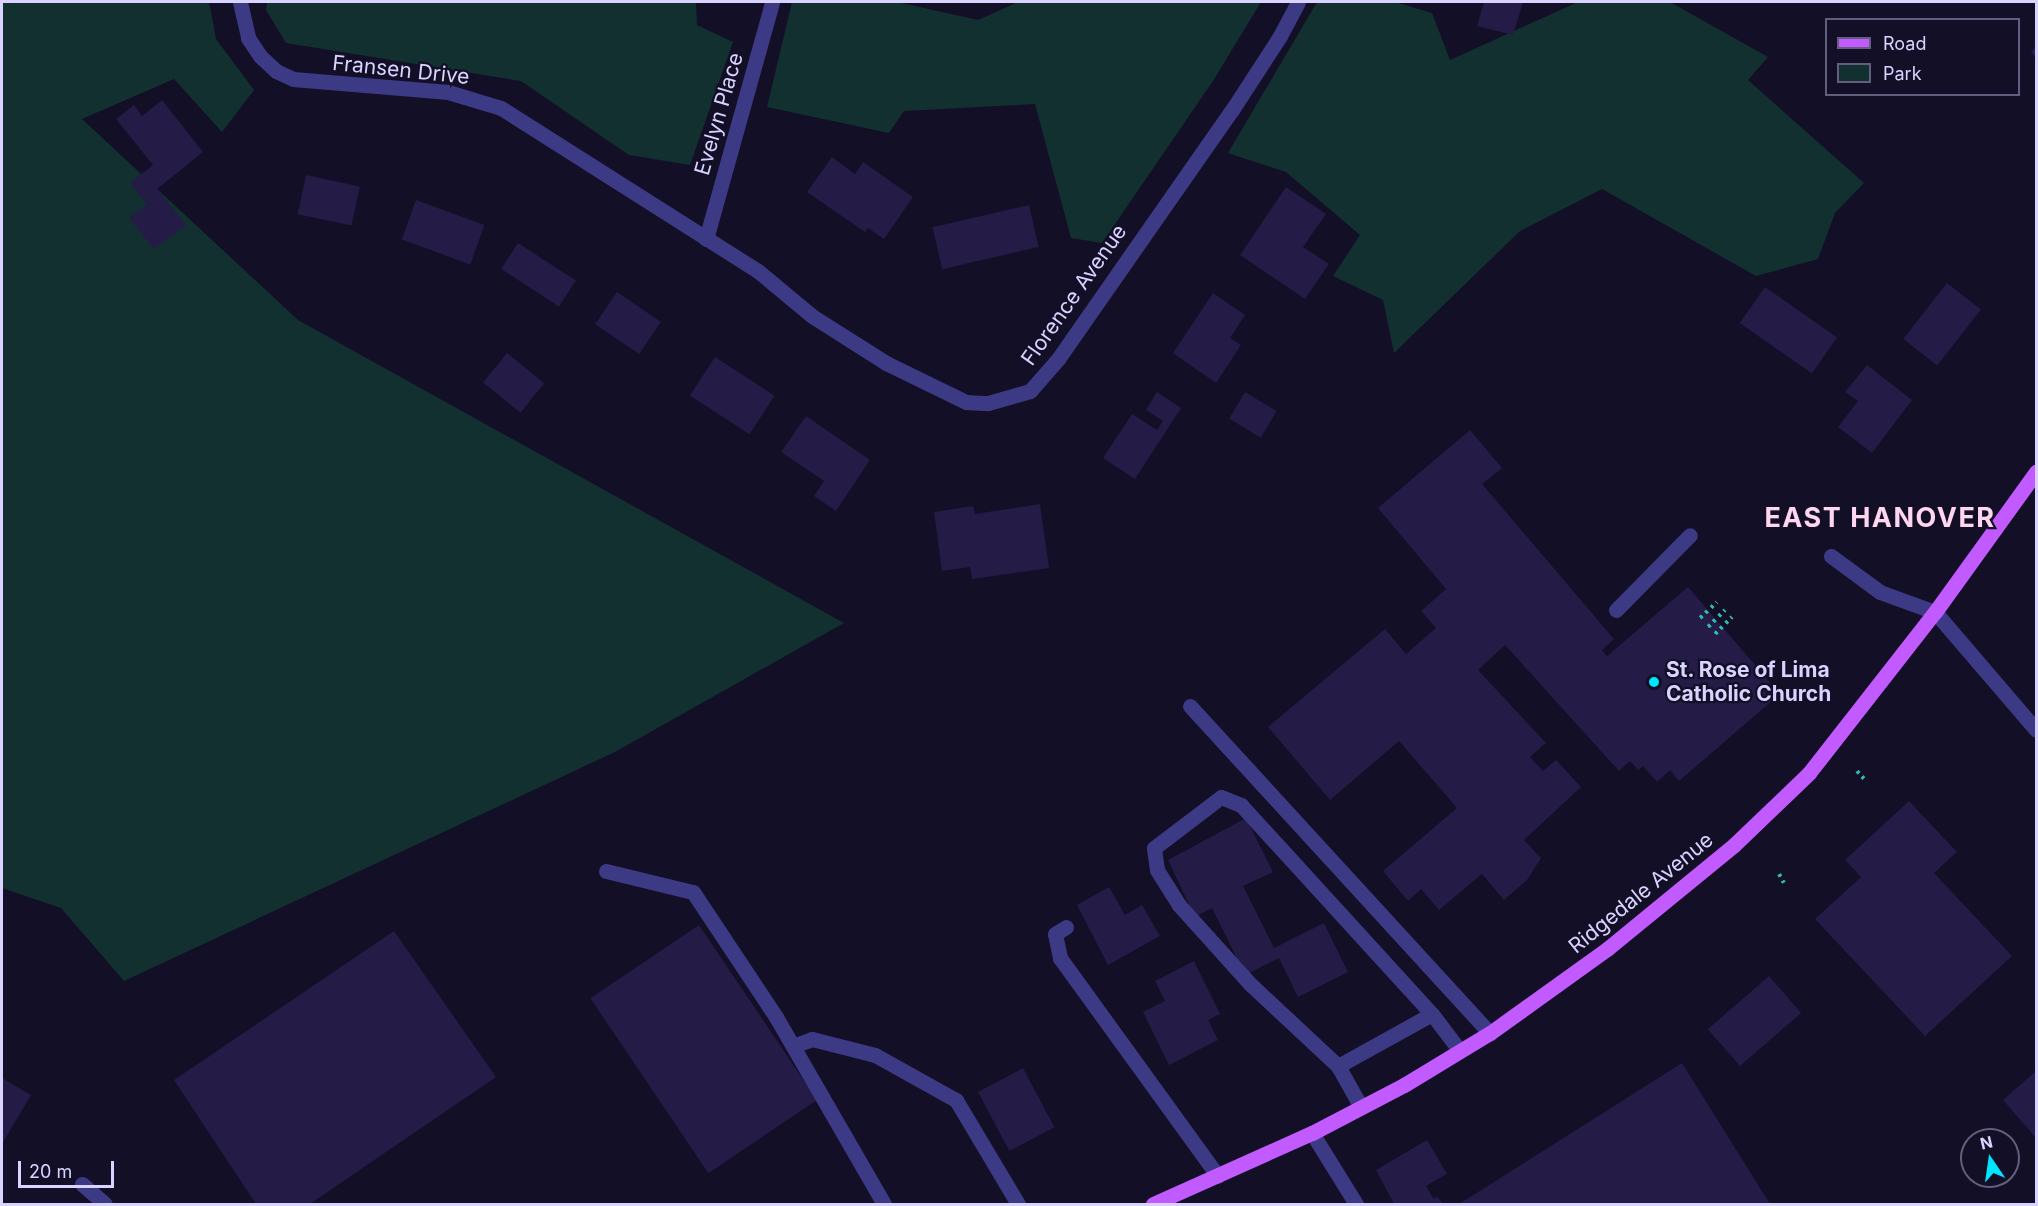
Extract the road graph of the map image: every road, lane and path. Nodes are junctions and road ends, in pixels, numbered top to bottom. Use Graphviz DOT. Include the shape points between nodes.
graph roads {
  1 [pos="772,2"];
  2 [pos="1298,2"];
  3 [pos="240,3"];
  4 [pos="706,239"];
  5 [pos="2037,472"];
  6 [pos="1690,536"];
  7 [pos="1830,556"];
  8 [pos="1717,602"];
  9 [pos="1616,610"];
  10 [pos="1725,610"];
  11 [pos="1935,612"];
  12 [pos="1732,617"];
  13 [pos="1700,618"];
  14 [pos="1708,627"];
  15 [pos="1715,634"];
  16 [pos="1190,706"];
  17 [pos="2037,730"];
  18 [pos="1857,771"];
  19 [pos="1867,782"];
  20 [pos="606,871"];
  21 [pos="1779,874"];
  22 [pos="1784,883"];
  23 [pos="1066,927"];
  24 [pos="1432,1014"];
  25 [pos="1490,1033"];
  26 [pos="793,1046"];
  27 [pos="1460,1051"];
  28 [pos="1338,1066"];
  29 [pos="1361,1107"];
  30 [pos="1312,1133"];
  31 [pos="1218,1176"];
  32 [pos="82,1184"];
  33 [pos="105,1204"];
  34 [pos="884,1204"];
  35 [pos="1018,1204"];
  36 [pos="1153,1204"];
  37 [pos="1356,1204"];
  1 -- 4 [label="street, Evelyn Place"];
  2 -- 4 [label="street, Florence Avenue" via="1232,110 1058,359 1030,392 988,403 966,402 886,363"];
  3 -- 4 [label="street, Fransen Drive" via="248,38 276,71 293,79 448,92 490,104"];
  5 -- 11 [label="main road, Ridgedale Avenue"];
  6 -- 9 [label="street"];
  7 -- 11 [label="street" via="1880,592"];
  8 -- 13 [label="path"];
  10 -- 14 [label="path"];
  11 -- 17 [label="street"];
  11 -- 25 [label="main road, Ridgedale Avenue" via="1809,773 1734,845 1607,949"];
  12 -- 15 [label="path"];
  16 -- 25 [label="street"];
  18 -- 19 [label="path"];
  20 -- 26 [label="street" via="693,892"];
  21 -- 22 [label="path"];
  23 -- 31 [label="street" via="1055,934 1060,958"];
  24 -- 27 [label="street"];
  24 -- 28 [label="street"];
  24 -- 28 [label="street" via="1241,805 1221,797 1154,848 1157,870 1179,905 1251,985"];
  25 -- 27 [label="main road, Ridgedale Avenue"];
  26 -- 34 [label="street"];
  26 -- 35 [label="street" via="812,1040 875,1054 956,1100"];
  27 -- 29 [label="main road, Ridgedale Avenue"];
  28 -- 29 [label="street"];
  29 -- 30 [label="main road, Ridgedale Avenue"];
  30 -- 31 [label="main road, Ridgedale Avenue"];
  30 -- 37 [label="street"];
  31 -- 36 [label="main road, Ridgedale Avenue"];
  32 -- 33 [label="street"];
}
